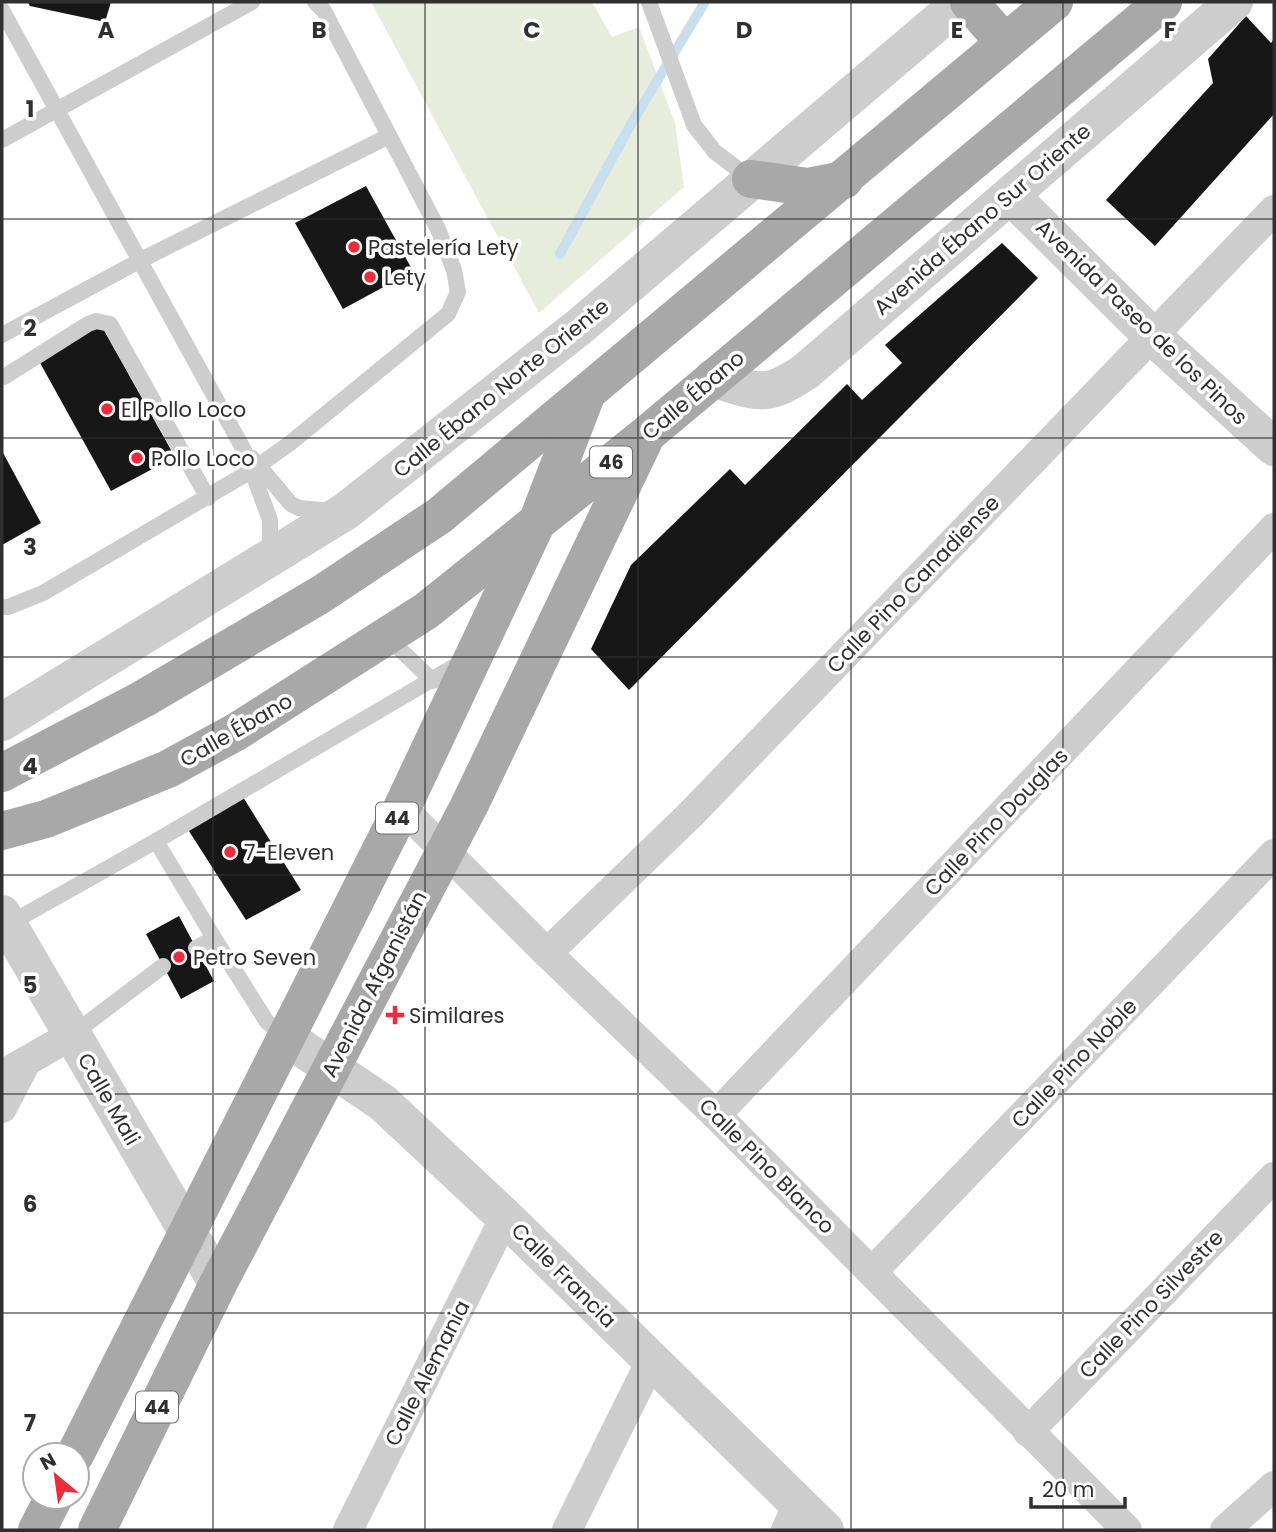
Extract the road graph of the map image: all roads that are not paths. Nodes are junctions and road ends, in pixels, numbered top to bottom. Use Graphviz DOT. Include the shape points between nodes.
graph roads {
  1 [pos="252,2"];
  2 [pos="315,2"];
  3 [pos="649,2"];
  4 [pos="961,2"];
  5 [pos="969,2"];
  6 [pos="1054,2"];
  7 [pos="1163,2"];
  8 [pos="1234,2"];
  9 [pos="2,10"];
  10 [pos="1005,43"];
  11 [pos="57,109"];
  12 [pos="389,136"];
  13 [pos="2,140"];
  14 [pos="751,179"];
  15 [pos="844,180"];
  16 [pos="1010,196"];
  17 [pos="1274,210"];
  18 [pos="141,260"];
  19 [pos="2,335"];
  20 [pos="1152,336"];
  21 [pos="4,376"];
  22 [pos="713,378"];
  23 [pos="586,395"];
  24 [pos="646,435"];
  25 [pos="1274,446"];
  26 [pos="255,468"];
  27 [pos="208,498"];
  28 [pos="346,511"];
  29 [pos="538,520"];
  30 [pos="1274,528"];
  31 [pos="269,560"];
  32 [pos="2,607"];
  33 [pos="387,637"];
  34 [pos="475,654"];
  35 [pos="433,681"];
  36 [pos="2,722"];
  37 [pos="2,773"];
  38 [pos="402,808"];
  39 [pos="2,831"];
  40 [pos="156,841"];
  41 [pos="443,849"];
  42 [pos="1274,854"];
  43 [pos="5,920"];
  44 [pos="214,938"];
  45 [pos="196,948"];
  46 [pos="547,953"];
  47 [pos="163,966"];
  48 [pos="72,1035"];
  49 [pos="287,1038"];
  50 [pos="332,1066"];
  51 [pos="14,1069"];
  52 [pos="2,1108"];
  53 [pos="716,1115"];
  54 [pos="1274,1177"];
  55 [pos="505,1217"];
  56 [pos="186,1232"];
  57 [pos="873,1271"];
  58 [pos="218,1284"];
  59 [pos="650,1361"];
  60 [pos="1028,1432"];
  61 [pos="82,1441"];
  62 [pos="1274,1486"];
  63 [pos="47,1511"];
  64 [pos="792,1517"];
  65 [pos="37,1530"];
  66 [pos="97,1530"];
  67 [pos="348,1530"];
  68 [pos="567,1530"];
  69 [pos="825,1530"];
  70 [pos="1127,1530"];
  71 [pos="1225,1530"];
  1 -- 11 [label="lane"];
  2 -- 12 [label="lane" via="324,11"];
  3 -- 14 [label="lane" via="694,125 715,152"];
  4 -- 14 [label="street, Calle Ébano Norte Oriente"];
  5 -- 10 [label="main road"];
  6 -- 10 [label="main road"];
  7 -- 22 [label="main road, Calle Ébano / 46"];
  8 -- 16 [label="street, Avenida Ébano Sur Oriente"];
  9 -- 11 [label="lane"];
  10 -- 15 [label="main road"];
  11 -- 13 [label="lane"];
  11 -- 18 [label="lane"];
  12 -- 18 [label="lane"];
  12 -- 26 [label="lane" via="438,229 458,292 447,314 416,342"];
  14 -- 15 [label="main road" via="808,187"];
  14 -- 28 [label="street, Calle Ébano Norte Oriente" via="579,327"];
  15 -- 23 [label="main road"];
  16 -- 20 [label="street, Avenida Paseo de los Pinos"];
  16 -- 22 [label="street, Avenida Ébano Sur Oriente" via="785,385 755,391"];
  17 -- 20 [label="street, Calle Pino Canadiense"];
  18 -- 19 [label="lane"];
  18 -- 26 [label="lane"];
  20 -- 25 [label="street, Avenida Paseo de los Pinos"];
  20 -- 46 [label="street, Calle Pino Canadiense" via="691,814"];
  21 -- 27 [label="lane" via="88,324 110,324"];
  22 -- 24 [label="main road, Calle Ébano / 46"];
  23 -- 29 [label="main road, 44"];
  23 -- 37 [label="main road" via="439,516 320,595 143,699"];
  24 -- 29 [label="main road, Calle Ébano / 46"];
  24 -- 41 [label="main road, Avenida Afganistán / 44" via="469,806"];
  26 -- 27 [label="lane"];
  26 -- 28 [label="lane" via="299,508"];
  26 -- 31 [label="lane" via="270,520"];
  27 -- 32 [label="lane" via="43,593"];
  28 -- 31 [label="street, Calle Ébano Norte Oriente"];
  29 -- 33 [label="main road, Calle Ébano / 46"];
  29 -- 34 [label="main road, 44"];
  30 -- 53 [label="street, Calle Pino Douglas"];
  31 -- 36 [label="street, Calle Ébano Norte Oriente"];
  33 -- 35 [label="lane"];
  33 -- 39 [label="main road, Calle Ébano / 46" via="168,769 46,819"];
  34 -- 35 [label="lane"];
  34 -- 38 [label="main road, 44"];
  35 -- 40 [label="lane"];
  38 -- 41 [label="street, Calle Pino Blanco"];
  38 -- 49 [label="main road, 44"];
  40 -- 43 [label="lane"];
  40 -- 44 [label="lane"];
  41 -- 46 [label="street, Calle Pino Blanco"];
  41 -- 50 [label="main road, Avenida Afganistán / 44"];
  42 -- 57 [label="street, Calle Pino Noble"];
  43 -- 48 [label="street, Calle Mali"];
  44 -- 45 [label="lane"];
  44 -- 49 [label="lane" via="267,1022"];
  46 -- 53 [label="street, Calle Pino Blanco"];
  47 -- 48 [label="lane"];
  48 -- 51 [label="street"];
  48 -- 56 [label="street, Calle Mali"];
  49 -- 50 [label="street, Calle Francia"];
  49 -- 56 [label="main road, 44"];
  50 -- 55 [label="street, Calle Francia" via="383,1103"];
  50 -- 58 [label="main road, Avenida Afganistán / 44"];
  51 -- 52 [label="street"];
  53 -- 57 [label="street, Calle Pino Blanco"];
  54 -- 60 [label="street, Calle Pino Silvestre"];
  55 -- 59 [label="street, Calle Francia"];
  55 -- 67 [label="street, Calle Alemania"];
  56 -- 58 [label="street, Calle Mali"];
  56 -- 61 [label="main road, 44"];
  57 -- 60 [label="street, Calle Pino Blanco"];
  58 -- 66 [label="main road, Avenida Afganistán / 44"];
  59 -- 64 [label="street, Calle Francia"];
  59 -- 68 [label="street"];
  60 -- 70 [label="street, Calle Pino Blanco"];
  62 -- 71 [label="street"];
  63 -- 65 [label="main road"];
  64 -- 69 [label="street, Calle Francia"];
}
